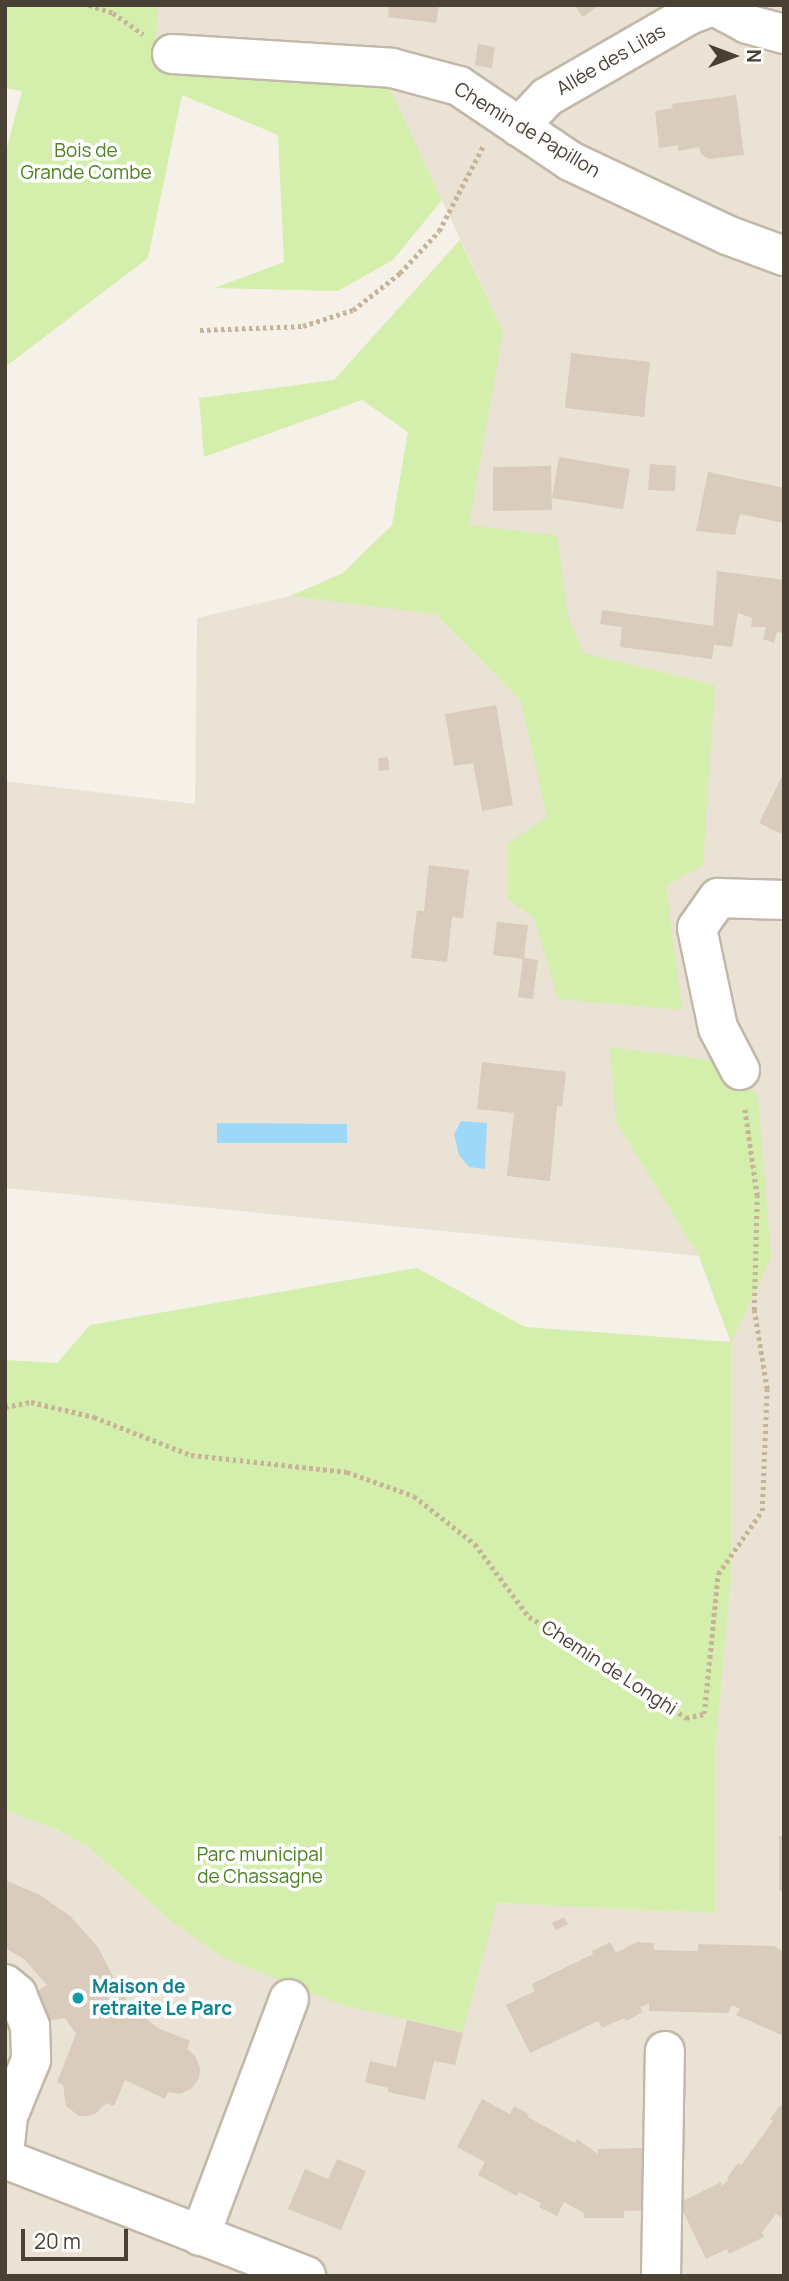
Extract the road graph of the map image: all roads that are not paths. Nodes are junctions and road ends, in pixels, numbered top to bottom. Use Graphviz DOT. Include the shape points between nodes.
graph roads {
  1 [pos="712,6"];
  2 [pos="784,34"];
  3 [pos="172,54"];
  4 [pos="510,121"];
  5 [pos="784,256"];
  6 [pos="784,900"];
  7 [pos="740,1070"];
  8 [pos="5,1984"];
  9 [pos="289,1999"];
  10 [pos="665,2051"];
  11 [pos="5,2145"];
  12 [pos="5,2159"];
  13 [pos="200,2236"];
  14 [pos="306,2276"];
  15 [pos="661,2276"];
  1 -- 2 [label="street, Allée des Lilas" via="747,24"];
  1 -- 4 [label="street, Allée des Lilas" via="689,15"];
  3 -- 4 [label="street, Chemin de Papillon" via="392,68 459,86"];
  4 -- 5 [label="street, Chemin de Papillon" via="570,161 727,235"];
  6 -- 7 [label="street" via="718,898 697,928 718,1028"];
  8 -- 11 [label="street" via="17,1994 30,2026 31,2060 8,2116"];
  9 -- 13 [label="street"];
  10 -- 15 [label="street"];
  12 -- 13 [label="street"];
  13 -- 14 [label="street"];
}
